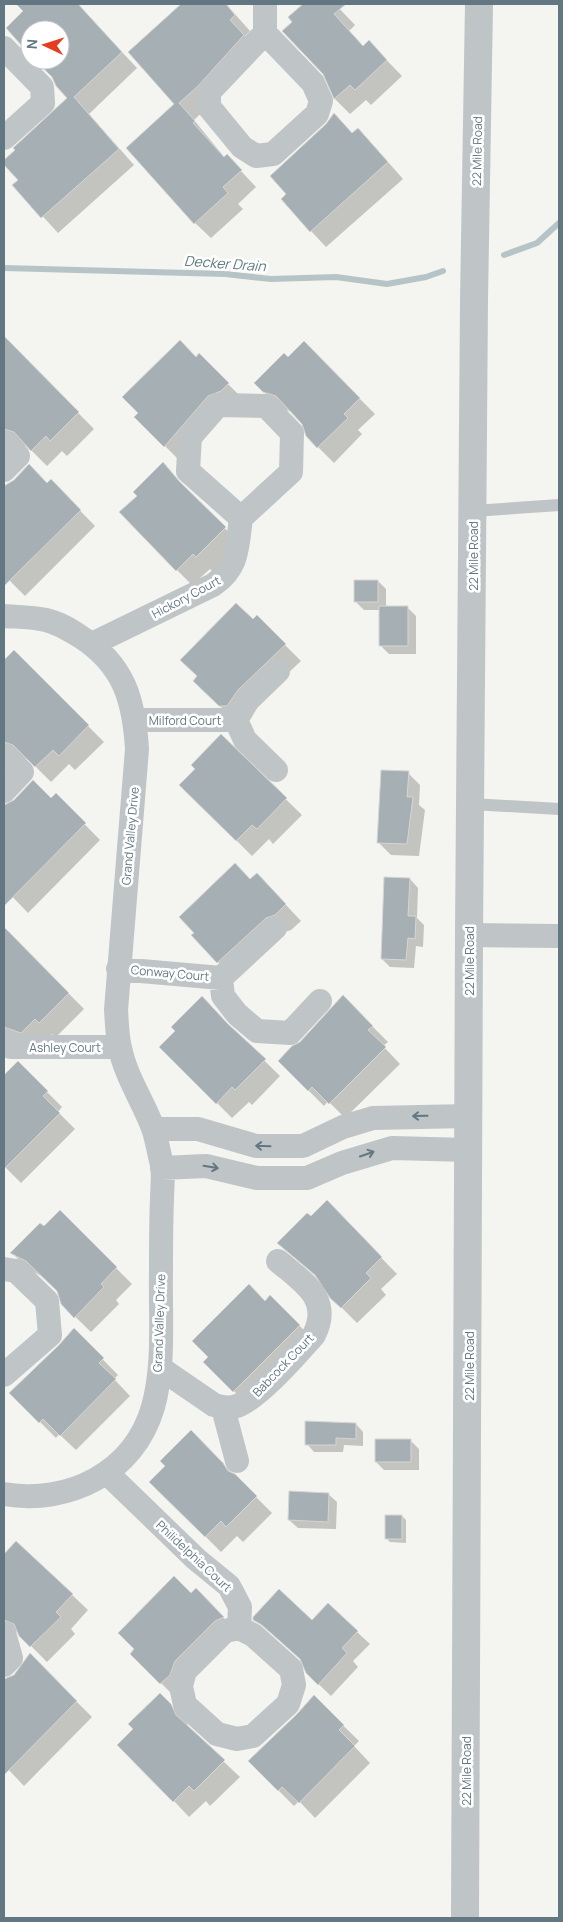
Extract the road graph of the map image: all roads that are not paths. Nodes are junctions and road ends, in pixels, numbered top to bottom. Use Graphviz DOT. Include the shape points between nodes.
graph roads {
  1 [pos="265,4"];
  2 [pos="479,4"];
  3 [pos="265,33"];
  4 [pos="4,48"];
  5 [pos="4,138"];
  6 [pos="4,442"];
  7 [pos="4,470"];
  8 [pos="559,505"];
  9 [pos="473,511"];
  10 [pos="241,518"];
  11 [pos="4,616"];
  12 [pos="92,644"];
  13 [pos="278,671"];
  14 [pos="135,720"];
  15 [pos="236,720"];
  16 [pos="4,755"];
  17 [pos="276,770"];
  18 [pos="4,791"];
  19 [pos="471,804"];
  20 [pos="559,809"];
  21 [pos="275,928"];
  22 [pos="469,935"];
  23 [pos="559,936"];
  24 [pos="118,969"];
  25 [pos="221,978"];
  26 [pos="320,1001"];
  27 [pos="6,1047"];
  28 [pos="120,1047"];
  29 [pos="469,1116"];
  30 [pos="154,1129"];
  31 [pos="304,1146"];
  32 [pos="468,1150"];
  33 [pos="162,1168"];
  34 [pos="307,1178"];
  35 [pos="278,1261"];
  36 [pos="4,1269"];
  37 [pos="160,1368"];
  38 [pos="4,1375"];
  39 [pos="223,1408"];
  40 [pos="237,1461"];
  41 [pos="107,1473"];
  42 [pos="4,1488"];
  43 [pos="239,1628"];
  44 [pos="4,1633"];
  45 [pos="4,1665"];
  46 [pos="465,1918"];
  1 -- 3 [label="street"];
  2 -- 9 [label="street, 22 Mile Road"];
  3 -- 3 [label="street" via="209,92 209,107 242,147 256,156 273,154 317,114 321,101 312,84"];
  4 -- 5 [label="street" via="42,87 43,103"];
  6 -- 7 [label="street" via="18,456"];
  8 -- 9 [label="lane"];
  9 -- 19 [label="street, 22 Mile Road"];
  10 -- 10 [label="street" via="188,471 190,437 218,405 266,406 292,433 291,472"];
  10 -- 12 [label="street, Hickory Court" via="234,564 225,576 213,585"];
  11 -- 12 [label="street, Grand Valley Drive" via="47,620 68,628"];
  12 -- 14 [label="street, Grand Valley Drive" via="123,680"];
  13 -- 15 [label="street, Milford Court" via="248,700"];
  14 -- 15 [label="street, Milford Court"];
  14 -- 24 [label="street, Grand Valley Drive" via="137,749"];
  15 -- 17 [label="street, Milford Court" via="245,740"];
  16 -- 18 [label="street" via="22,772"];
  19 -- 20 [label="lane"];
  19 -- 22 [label="street, 22 Mile Road"];
  21 -- 25 [label="street, Conway Court"];
  22 -- 23 [label="street"];
  22 -- 29 [label="street, 22 Mile Road"];
  24 -- 25 [label="street, Conway Court"];
  24 -- 28 [label="street, Grand Valley Drive" via="116,1010"];
  25 -- 26 [label="street, Conway Court" via="223,996 237,1014 257,1031 290,1033"];
  27 -- 28 [label="street, Ashley Court"];
  28 -- 30 [label="street, Grand Valley Drive" via="133,1087"];
  29 -- 31 [label="street, one-way" via="373,1118 342,1127"];
  29 -- 32 [label="street, 22 Mile Road"];
  31 -- 30 [label="street, one-way" via="256,1146 198,1129"];
  30 -- 33 [label="street, Grand Valley Drive"];
  31 -- 34 [label="street"];
  34 -- 32 [label="street, one-way" via="392,1148"];
  32 -- 46 [label="street, 22 Mile Road"];
  33 -- 34 [label="street, one-way" via="206,1166 257,1178"];
  33 -- 37 [label="street, Grand Valley Drive"];
  35 -- 39 [label="street, Babcock Court" via="317,1298 322,1310 321,1322 309,1340 250,1400"];
  36 -- 38 [label="street" via="16,1271 47,1301 50,1335"];
  37 -- 39 [label="street" via="201,1398"];
  37 -- 41 [label="street, Grand Valley Drive" via="153,1407 145,1428 123,1460"];
  39 -- 40 [label="street"];
  41 -- 42 [label="street, Grand Valley Drive" via="65,1493 29,1497"];
  41 -- 43 [label="street, Philidelphia Court" via="196,1560 229,1586 240,1607"];
  43 -- 43 [label="street" via="225,1631 184,1671 182,1686 186,1705 217,1734 237,1739 254,1736 288,1704 294,1684 291,1670 252,1635"];
  44 -- 45 [label="street" via="11,1658"];
}
